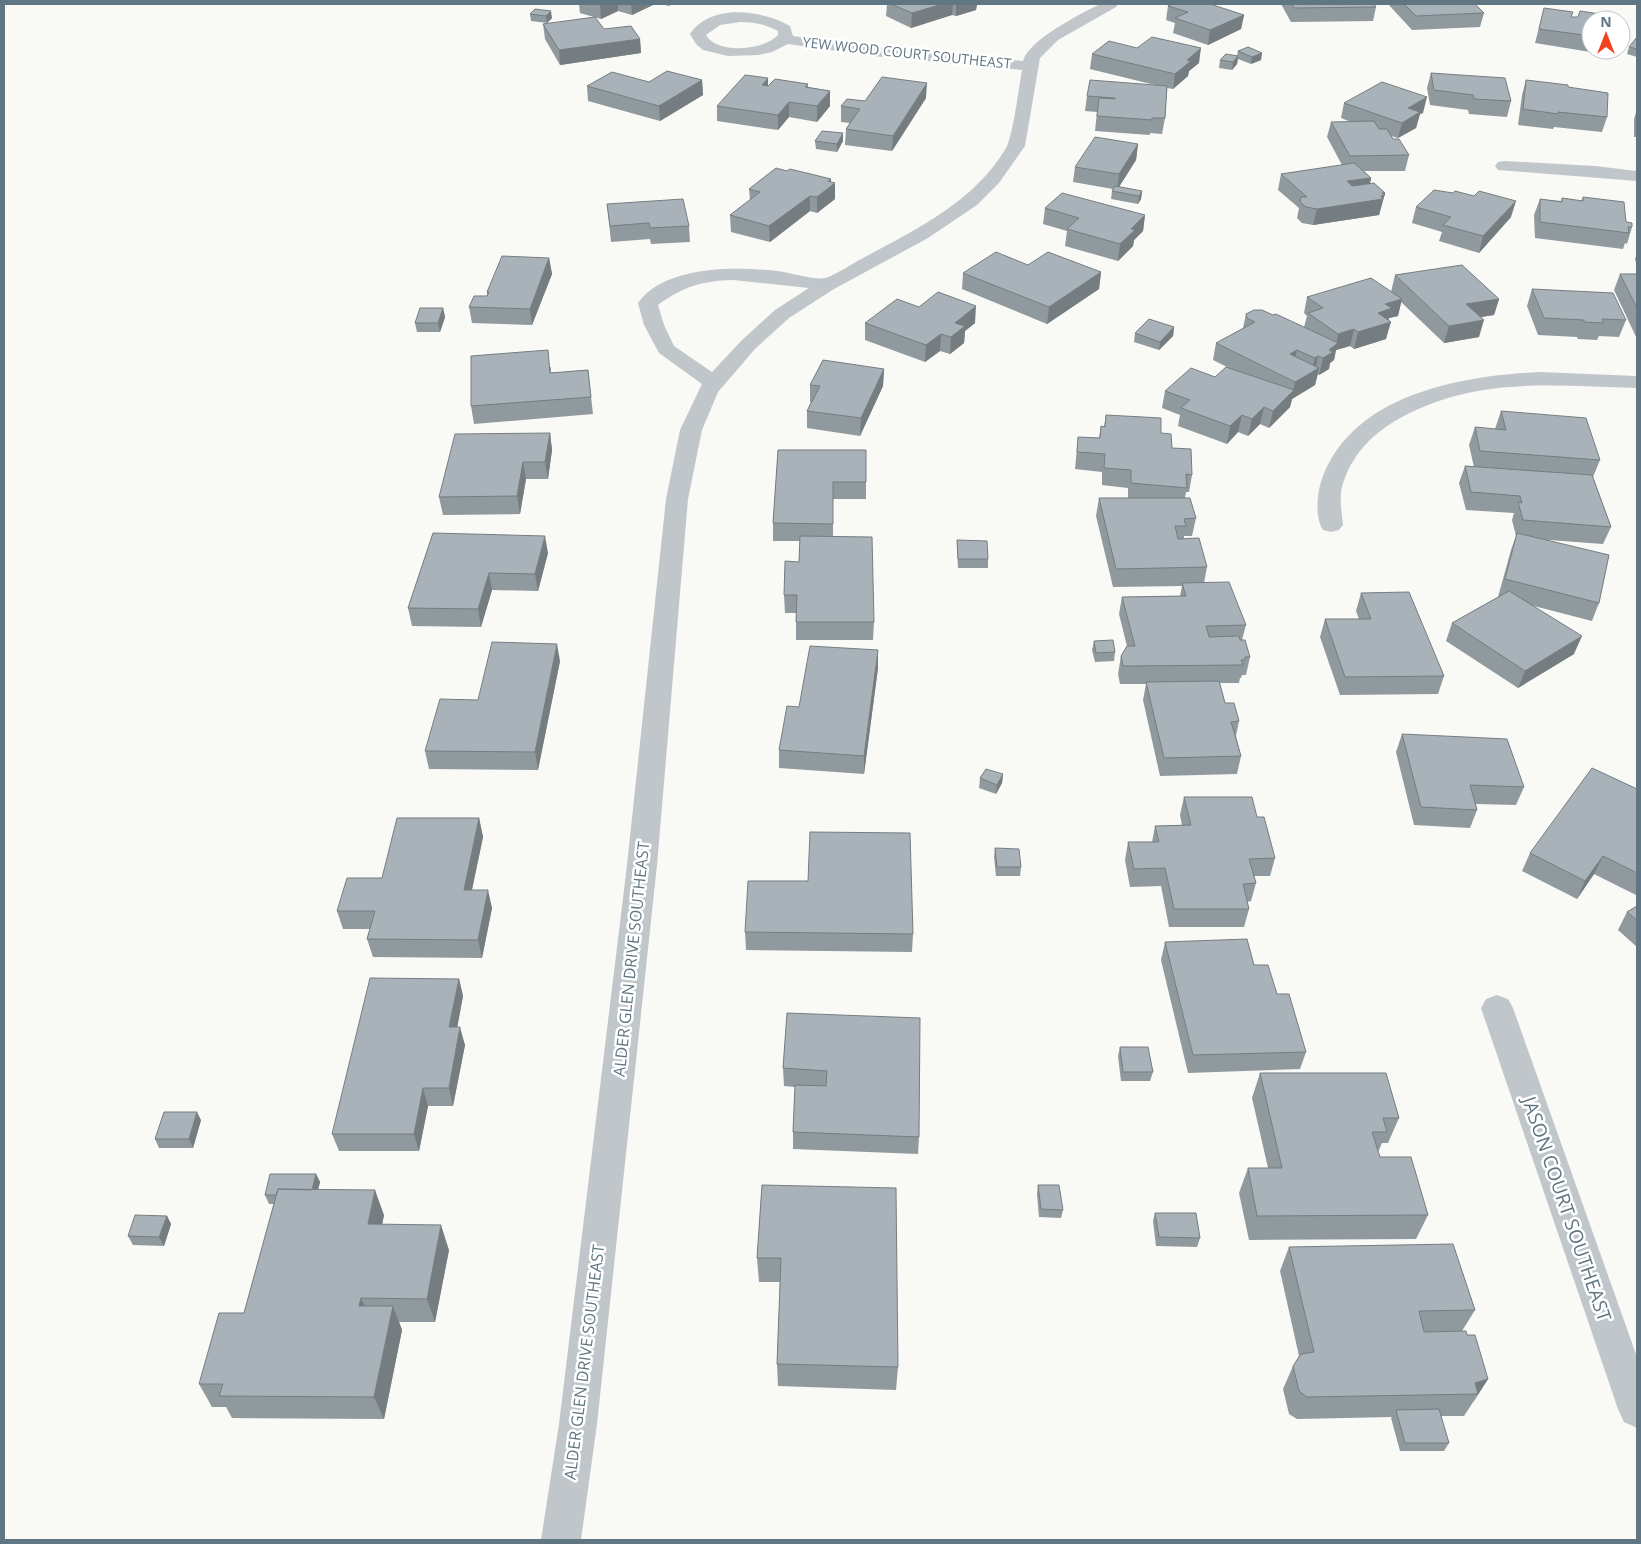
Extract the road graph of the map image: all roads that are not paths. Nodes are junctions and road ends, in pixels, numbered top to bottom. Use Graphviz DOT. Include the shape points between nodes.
graph roads {
  1 [pos="1112,4"];
  2 [pos="784,40"];
  3 [pos="1030,66"];
  4 [pos="1504,166"];
  5 [pos="1637,176"];
  6 [pos="827,285"];
  7 [pos="1637,382"];
  8 [pos="714,384"];
  9 [pos="1331,525"];
  10 [pos="1497,1008"];
  11 [pos="1637,1409"];
  12 [pos="561,1540"];
  1 -- 3 [label="street, ALDER GLEN DRIVE SOUTHEAST" via="1053,37 1032,57"];
  2 -- 2 [label="street, YEW WOOD COURT SOUTHEAST" via="785,30 758,18 719,20 708,24 698,34 705,44 733,52 767,49"];
  2 -- 3 [label="street, YEW WOOD COURT SOUTHEAST"];
  3 -- 6 [label="street, ALDER GLEN DRIVE SOUTHEAST" via="1016,146 993,178 970,200 921,234"];
  4 -- 5 [label="street"];
  6 -- 8 [label="street, ALDER GLEN DRIVE SOUTHEAST" via="782,314 748,345"];
  6 -- 8 [label="street" via="758,274 715,274 687,280 661,291 648,304 654,326 666,349"];
  7 -- 9 [label="street" via="1548,378 1495,380 1430,395 1402,406 1368,428 1344,455 1331,488"];
  8 -- 12 [label="street, ALDER GLEN DRIVE SOUTHEAST" via="708,390 691,430 678,499 642,865 578,1424"];
  10 -- 11 [label="street, JASON COURT SOUTHEAST"];
}
